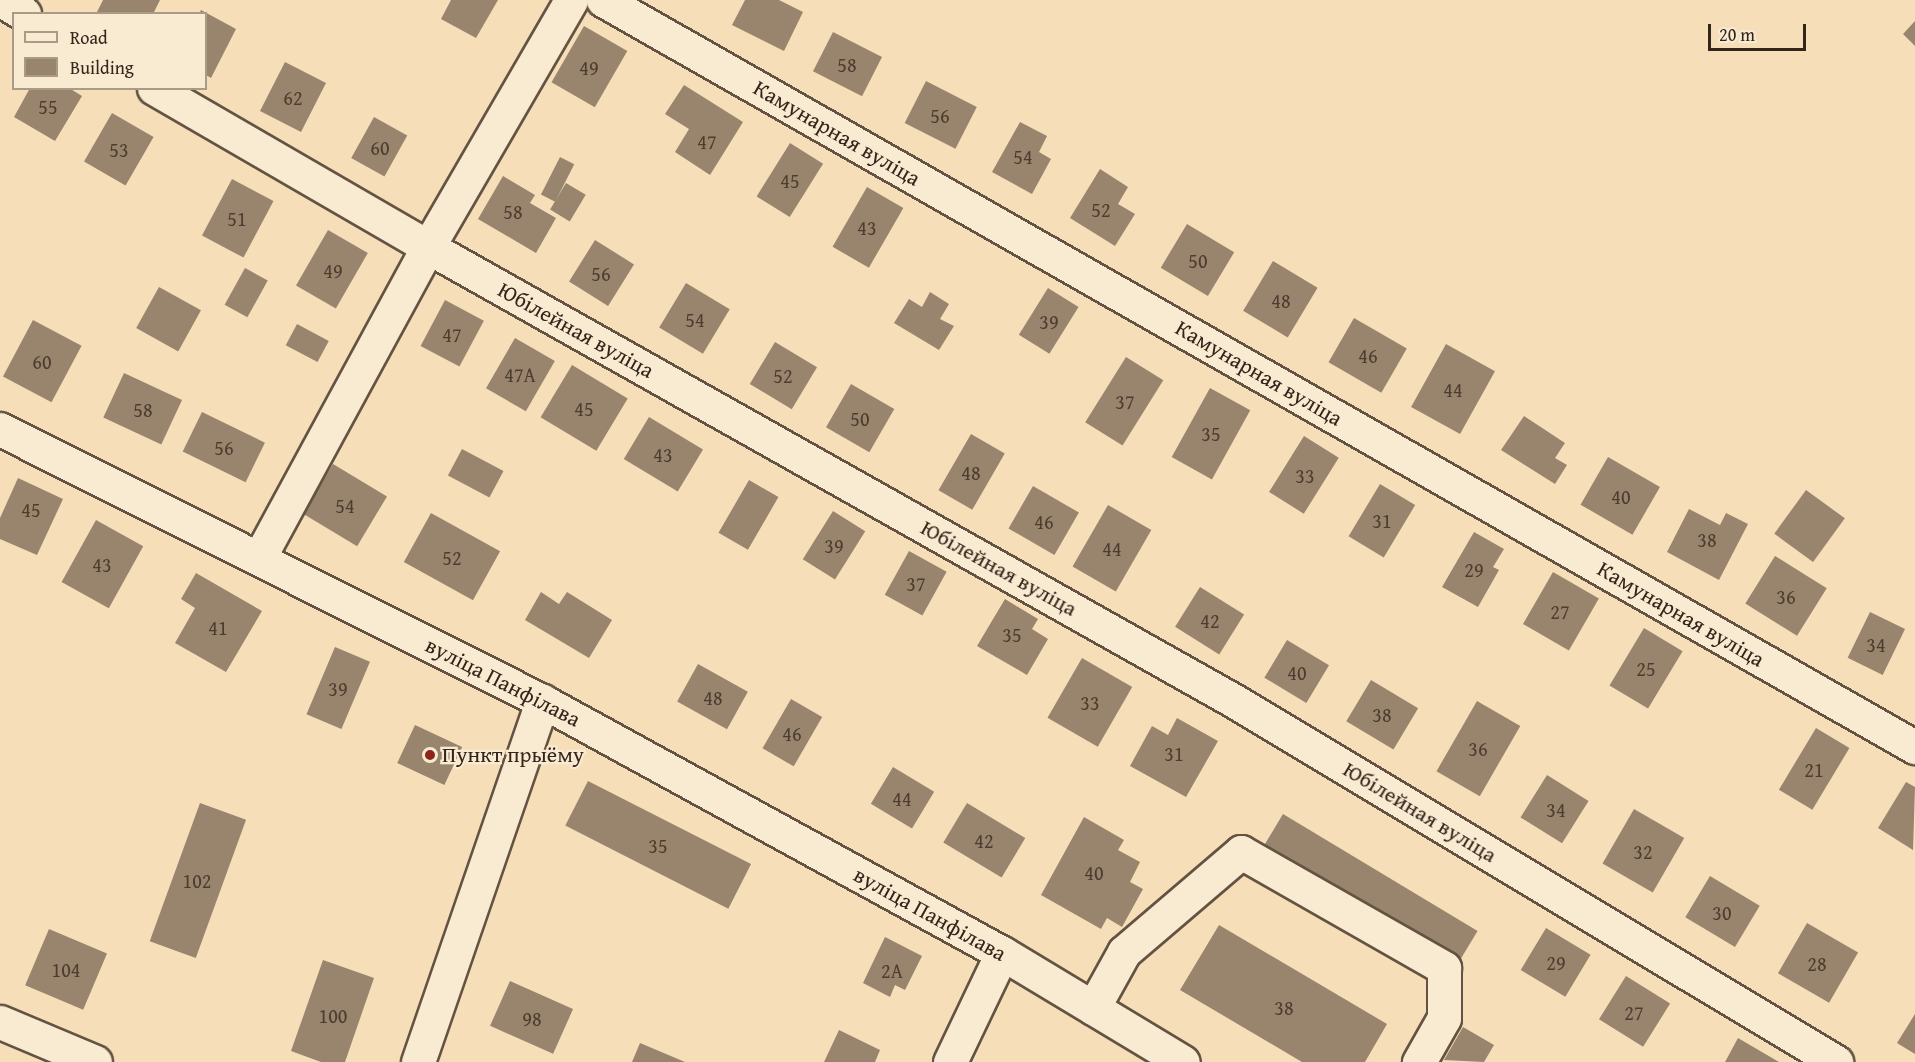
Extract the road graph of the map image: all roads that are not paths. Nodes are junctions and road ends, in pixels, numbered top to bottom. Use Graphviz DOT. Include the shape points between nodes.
graph roads {
  1 [pos="1,0"];
  2 [pos="572,0"];
  3 [pos="603,0"];
  4 [pos="21,12"];
  5 [pos="157,90"];
  6 [pos="428,247"];
  7 [pos="0,429"];
  8 [pos="259,558"];
  9 [pos="542,701"];
  10 [pos="1915,747"];
  11 [pos="1002,953"];
  12 [pos="1092,1008"];
  13 [pos="0,1022"];
  14 [pos="95,1062"];
  15 [pos="418,1062"];
  16 [pos="950,1062"];
  17 [pos="1183,1062"];
  18 [pos="1419,1062"];
  19 [pos="1836,1062"];
  1 -- 4 [label="street"];
  2 -- 6 [label="street"];
  3 -- 10 [label="street, Камунарная вуліца"];
  5 -- 6 [label="street, Юбілейная вуліца"];
  6 -- 8 [label="street"];
  6 -- 19 [label="street, Юбілейная вуліца" via="1236,702"];
  7 -- 8 [label="street, вуліца Панфілава"];
  8 -- 9 [label="street, вуліца Панфілава"];
  9 -- 11 [label="street, вуліца Панфілава"];
  9 -- 15 [label="street"];
  11 -- 12 [label="street, вуліца Панфілава"];
  11 -- 16 [label="street"];
  12 -- 17 [label="street, вуліца Панфілава"];
  12 -- 18 [label="street" via="1124,952 1241,852 1444,968 1444,1018"];
  13 -- 14 [label="street"];
}
